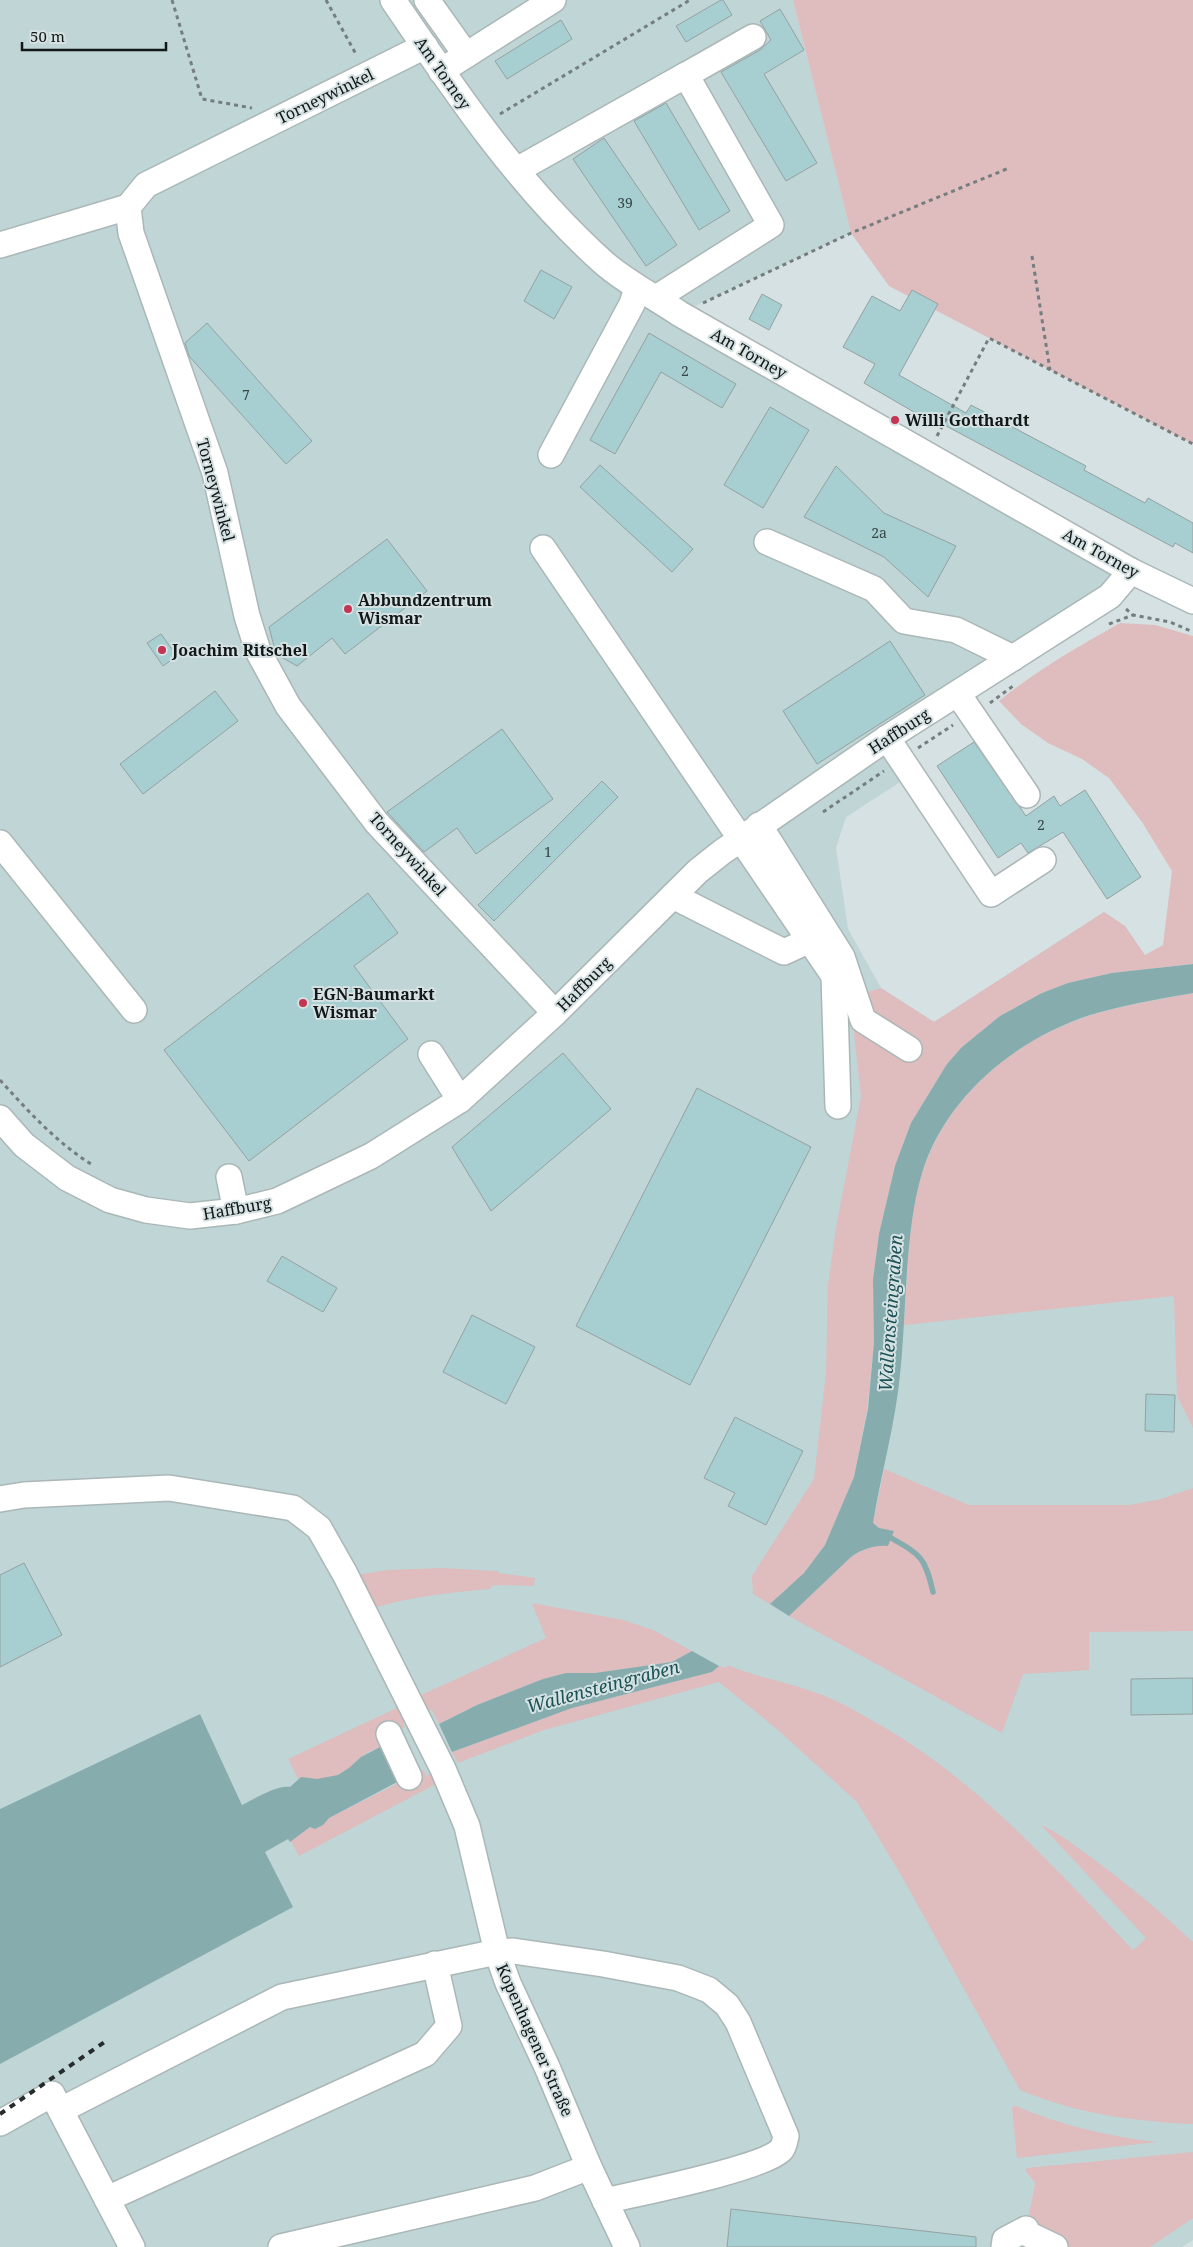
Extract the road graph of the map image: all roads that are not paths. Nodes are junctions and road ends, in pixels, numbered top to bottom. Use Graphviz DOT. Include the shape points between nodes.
graph roads {
  1 [pos="393,0"];
  2 [pos="427,0"];
  3 [pos="553,0"];
  4 [pos="753,37"];
  5 [pos="424,46"];
  6 [pos="466,55"];
  7 [pos="442,71"];
  8 [pos="686,75"];
  9 [pos="517,170"];
  10 [pos="128,207"];
  11 [pos="0,245"];
  12 [pos="647,293"];
  13 [pos="551,455"];
  14 [pos="767,542"];
  15 [pos="543,548"];
  16 [pos="1131,571"];
  17 [pos="1193,601"];
  18 [pos="1016,670"];
  19 [pos="965,703"];
  20 [pos="887,738"];
  21 [pos="1027,795"];
  22 [pos="750,832"];
  23 [pos="0,843"];
  24 [pos="1044,860"];
  25 [pos="673,896"];
  26 [pos="810,940"];
  27 [pos="134,1010"];
  28 [pos="555,1013"];
  29 [pos="909,1049"];
  30 [pos="431,1054"];
  31 [pos="460,1100"];
  32 [pos="838,1106"];
  33 [pos="0,1118"];
  34 [pos="229,1177"];
  35 [pos="236,1211"];
  36 [pos="0,1500"];
  37 [pos="389,1734"];
  38 [pos="409,1777"];
  39 [pos="497,1952"];
  40 [pos="435,1964"];
  41 [pos="61,2110"];
  42 [pos="0,2123"];
  43 [pos="589,2167"];
  44 [pos="107,2199"];
  45 [pos="605,2201"];
  46 [pos="132,2247"];
  47 [pos="281,2247"];
  48 [pos="627,2247"];
  49 [pos="1004,2247"];
  50 [pos="1055,2247"];
  1 -- 5 [label="street, Am Torney"];
  2 -- 6 [label="street"];
  3 -- 6 [label="street"];
  4 -- 8 [label="street"];
  5 -- 7 [label="street, Am Torney"];
  5 -- 10 [label="street, Torneywinkel" via="146,185"];
  6 -- 7 [label="street"];
  7 -- 9 [label="street, Am Torney" via="480,126"];
  8 -- 9 [label="street"];
  8 -- 12 [label="street" via="771,225"];
  9 -- 12 [label="street, Am Torney" via="554,215 605,264"];
  10 -- 11 [label="street"];
  10 -- 28 [label="street, Torneywinkel" via="131,233 215,473 258,651 288,706 377,823"];
  12 -- 13 [label="street" via="632,304"];
  12 -- 16 [label="street, Am Torney"];
  14 -- 18 [label="street" via="874,589 904,621 956,630"];
  15 -- 22 [label="street"];
  16 -- 17 [label="street, Am Torney"];
  16 -- 18 [label="street, Haffburg" via="1110,596"];
  18 -- 19 [label="street, Haffburg"];
  19 -- 20 [label="street, Haffburg"];
  19 -- 21 [label="street"];
  20 -- 22 [label="street, Haffburg"];
  20 -- 24 [label="street" via="991,894"];
  22 -- 25 [label="street, Haffburg" via="698,871"];
  22 -- 26 [label="street"];
  22 -- 29 [label="street" via="842,958 864,1020"];
  23 -- 27 [label="street"];
  25 -- 26 [label="street" via="784,952"];
  25 -- 28 [label="street, Haffburg"];
  26 -- 32 [label="street" via="834,976"];
  28 -- 31 [label="street, Haffburg"];
  30 -- 31 [label="street"];
  31 -- 35 [label="street, Haffburg" via="371,1156 277,1200"];
  33 -- 35 [label="street, Haffburg" via="24,1145 67,1178 110,1200 146,1210 190,1216"];
  34 -- 35 [label="street"];
  36 -- 39 [label="street, Kopenhagener Straße" via="24,1494 168,1488 293,1508 319,1528 443,1769 467,1826"];
  37 -- 38 [label="street"];
  39 -- 40 [label="street"];
  39 -- 43 [label="street, Kopenhagener Straße"];
  39 -- 45 [label="street" via="513,1951 603,1964 678,1978 708,1990 727,2005 738,2022 775,2105 786,2136 782,2149 766,2160"];
  40 -- 41 [label="street" via="282,1997"];
  40 -- 44 [label="street" via="449,2026 424,2054"];
  41 -- 42 [label="street" via="52,2094"];
  41 -- 44 [label="street"];
  43 -- 45 [label="street, Kopenhagener Straße"];
  43 -- 47 [label="street" via="535,2188"];
  44 -- 46 [label="street"];
  45 -- 48 [label="street, Kopenhagener Straße"];
  49 -- 50 [label="street" via="1005,2240 1026,2228 1028,2234"];
}
